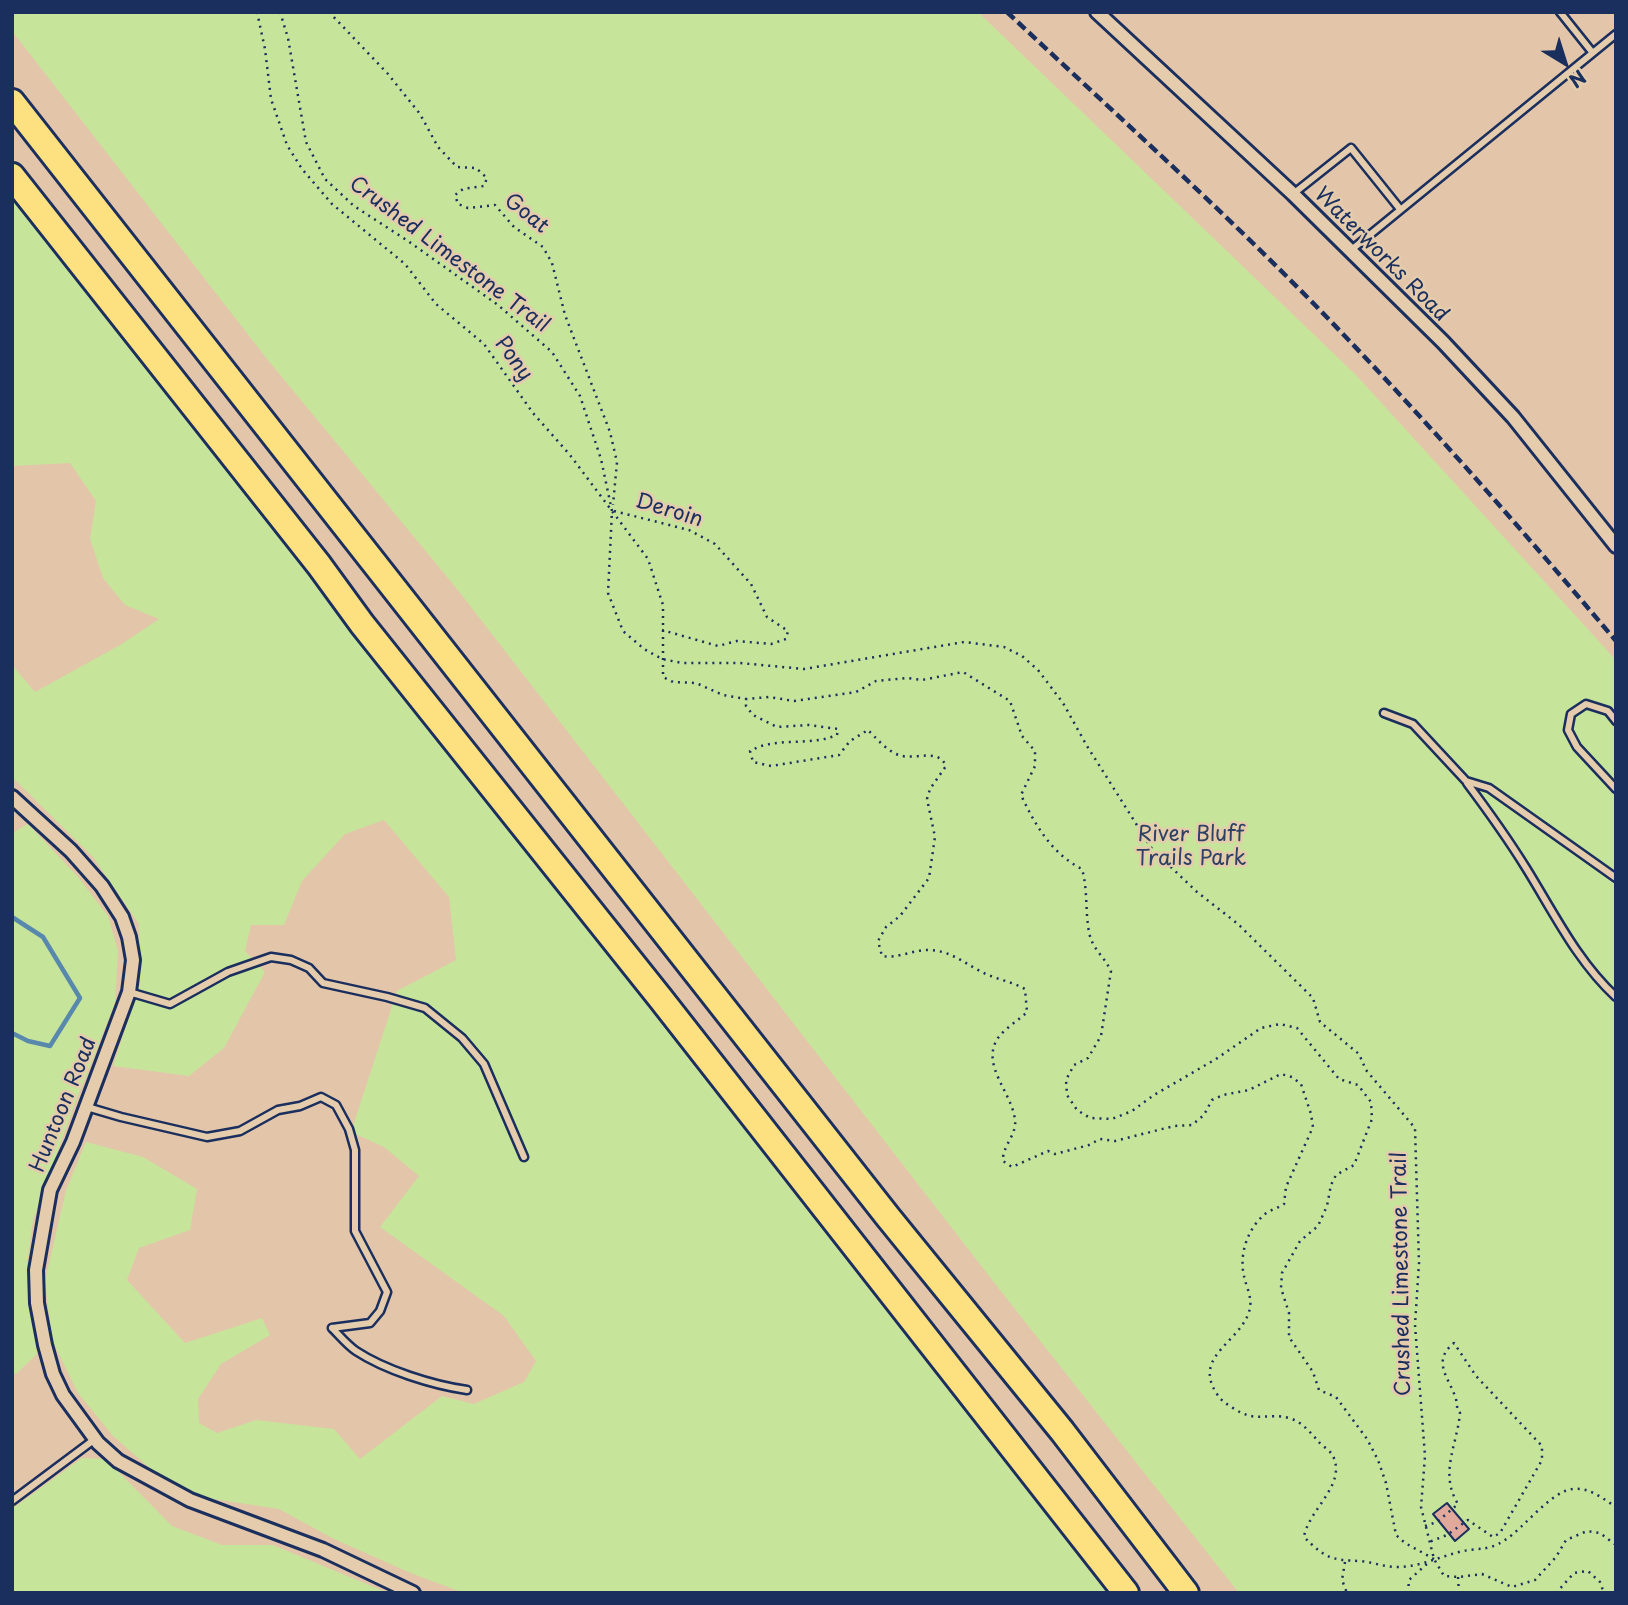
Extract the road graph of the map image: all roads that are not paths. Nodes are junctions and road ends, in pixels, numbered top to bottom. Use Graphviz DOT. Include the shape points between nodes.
graph roads {
  1 [pos="1097,12"];
  2 [pos="1560,12"];
  3 [pos="1616,34"];
  4 [pos="1592,52"];
  5 [pos="12,102"];
  6 [pos="12,176"];
  7 [pos="1293,194"];
  8 [pos="1400,209"];
  9 [pos="1350,251"];
  10 [pos="1613,537"];
  11 [pos="1384,713"];
  12 [pos="1616,721"];
  13 [pos="1466,781"];
  14 [pos="1616,789"];
  15 [pos="12,797"];
  16 [pos="1616,878"];
  17 [pos="130,992"];
  18 [pos="1616,997"];
  19 [pos="87,1107"];
  20 [pos="524,1157"];
  21 [pos="467,1390"];
  22 [pos="94,1439"];
  23 [pos="12,1501"];
  24 [pos="413,1593"];
  25 [pos="1126,1593"];
  26 [pos="1186,1593"];
  1 -- 7 [label="street, Waterworks Road"];
  2 -- 4 [label="lane"];
  3 -- 4 [label="lane"];
  4 -- 8 [label="lane"];
  5 -- 26 [label="highway"];
  6 -- 25 [label="highway"];
  7 -- 8 [label="lane" via="1350,148"];
  7 -- 9 [label="street, Waterworks Road"];
  8 -- 9 [label="lane"];
  9 -- 10 [label="street, Waterworks Road" via="1513,417"];
  11 -- 13 [label="lane" via="1413,724"];
  12 -- 14 [label="lane" via="1608,712 1586,704 1571,715 1568,730 1577,747"];
  13 -- 16 [label="lane" via="1489,788"];
  13 -- 18 [label="lane" via="1501,828 1571,943"];
  15 -- 17 [label="street, Huntoon Road" via="71,851 122,916 133,960"];
  17 -- 19 [label="street, Huntoon Road"];
  17 -- 20 [label="lane" via="170,1004 228,972 271,957 309,968 323,983 425,1008 462,1038 484,1064"];
  19 -- 21 [label="lane" via="207,1137 240,1131 278,1110 321,1097 336,1105 355,1150 355,1231 387,1292 370,1323 332,1328 355,1351 401,1372"];
  19 -- 22 [label="street, Huntoon Road" via="50,1190 36,1270 37,1303 52,1374"];
  22 -- 23 [label="lane"];
  22 -- 24 [label="street, Huntoon Road" via="118,1461 190,1500 323,1550"];
}
